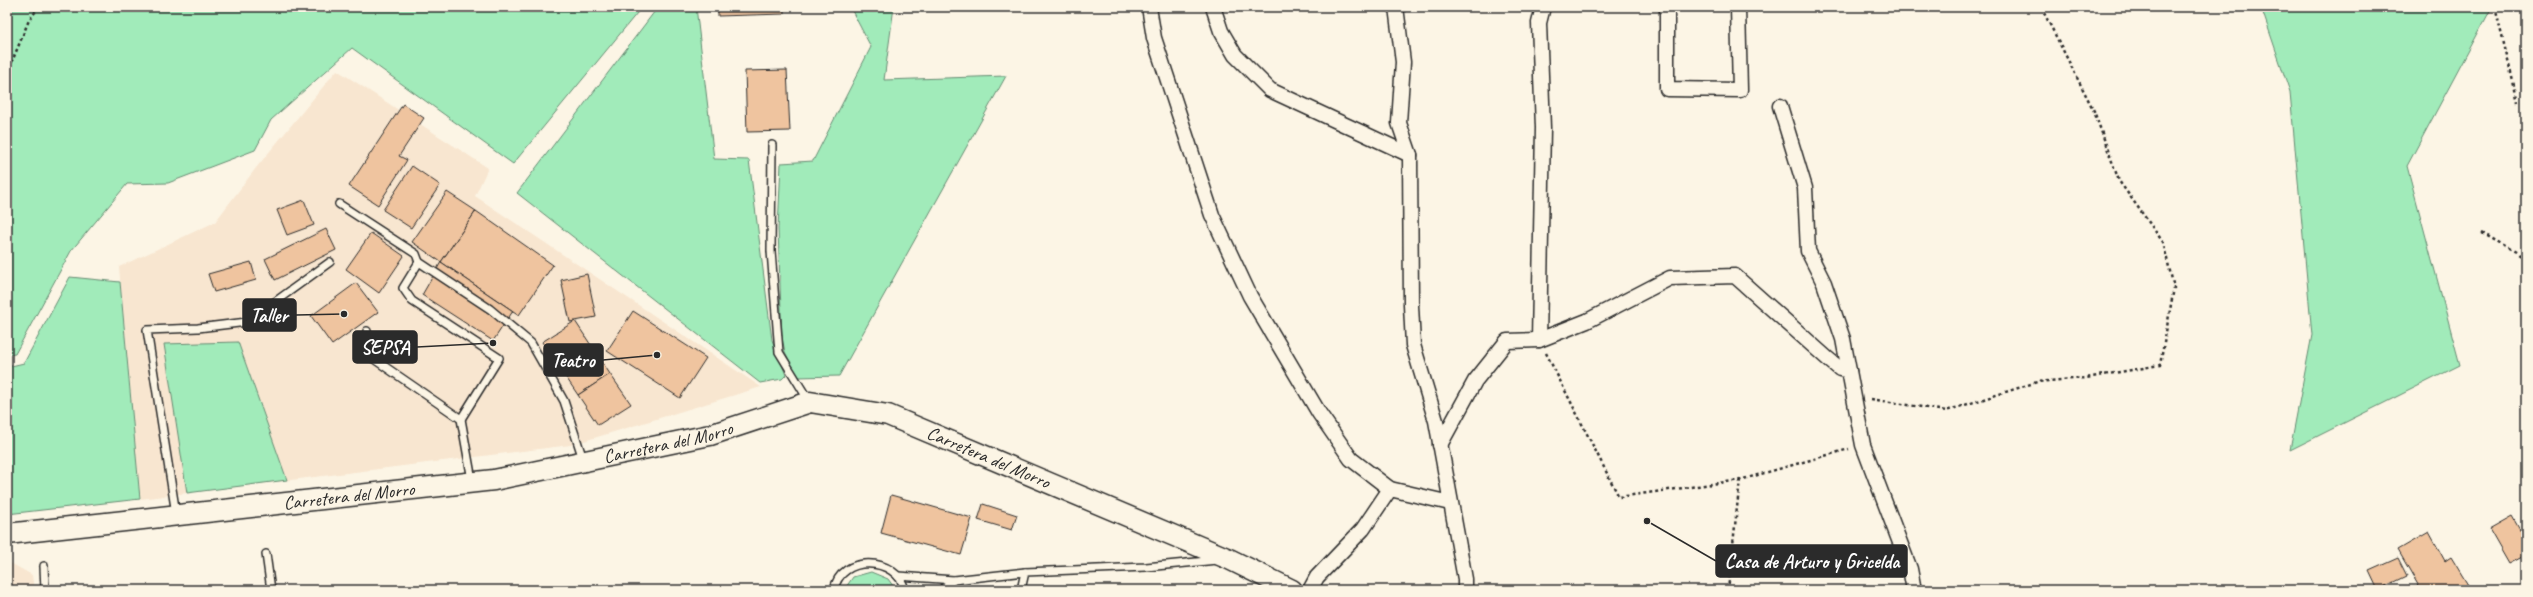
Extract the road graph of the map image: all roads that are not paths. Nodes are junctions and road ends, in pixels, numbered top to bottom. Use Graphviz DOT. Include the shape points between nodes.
graph roads {
  1 [pos="1149,7"];
  2 [pos="1213,7"];
  3 [pos="1396,7"];
  4 [pos="1543,7"];
  5 [pos="1667,7"];
  6 [pos="1738,7"];
  7 [pos="1780,106"];
  8 [pos="772,145"];
  9 [pos="1410,155"];
  10 [pos="339,204"];
  11 [pos="330,262"];
  12 [pos="419,262"];
  13 [pos="366,331"];
  14 [pos="1539,340"];
  15 [pos="1849,372"];
  16 [pos="810,402"];
  17 [pos="461,419"];
  18 [pos="1440,444"];
  19 [pos="583,461"];
  20 [pos="472,483"];
  21 [pos="1390,489"];
  22 [pos="1450,503"];
  23 [pos="176,516"];
  24 [pos="7,534"];
  25 [pos="266,554"];
  26 [pos="1229,559"];
  27 [pos="44,566"];
  28 [pos="1026,572"];
  29 [pos="898,576"];
  30 [pos="954,580"];
  31 [pos="45,590"];
  32 [pos="270,590"];
  33 [pos="834,590"];
  34 [pos="905,590"];
  35 [pos="940,590"];
  36 [pos="1021,590"];
  37 [pos="1292,590"];
  38 [pos="1310,590"];
  39 [pos="1465,590"];
  40 [pos="1914,590"];
  1 -- 21 [label="street" via="1154,38 1212,215 1250,296 1319,413 1351,459"];
  2 -- 9 [label="street" via="1221,31 1235,55 1270,90"];
  3 -- 9 [label="street" via="1403,62 1399,123"];
  4 -- 14 [label="street" via="1539,23 1543,128"];
  5 -- 6 [label="street" via="1667,89 1740,90"];
  7 -- 15 [label="street" via="1805,188 1808,251 1824,282 1843,339"];
  8 -- 16 [label="lane" via="771,251 779,352"];
  9 -- 18 [label="street" via="1413,344 1436,420"];
  10 -- 12 [label="lane" via="416,254"];
  11 -- 23 [label="lane" via="247,322 198,328 147,330"];
  12 -- 17 [label="lane" via="403,288 412,301 499,358"];
  12 -- 19 [label="lane" via="490,309 531,343 564,400"];
  13 -- 17 [label="lane" via="371,357"];
  14 -- 15 [label="street" via="1586,321 1670,278 1735,276 1828,359 1840,369"];
  14 -- 18 [label="street" via="1507,341 1475,382"];
  15 -- 40 [label="street" via="1863,445 1910,569"];
  16 -- 19 [label="main road, Carretera del Morro" via="710,435"];
  16 -- 26 [label="main road, Carretera del Morro" via="888,415"];
  17 -- 20 [label="lane"];
  18 -- 22 [label="street"];
  19 -- 20 [label="main road, Carretera del Morro"];
  20 -- 23 [label="main road, Carretera del Morro"];
  21 -- 22 [label="street"];
  21 -- 38 [label="street" via="1363,529 1317,577"];
  22 -- 39 [label="street"];
  23 -- 24 [label="main road, Carretera del Morro"];
  25 -- 32 [label="lane"];
  26 -- 28 [label="lane" via="1146,567"];
  26 -- 37 [label="main road, Carretera del Morro"];
  27 -- 31 [label="lane"];
  28 -- 30 [label="lane"];
  28 -- 36 [label="lane"];
  29 -- 30 [label="lane"];
  29 -- 33 [label="lane" via="888,568 863,563 841,576"];
  29 -- 34 [label="lane"];
  30 -- 35 [label="lane"];
}
